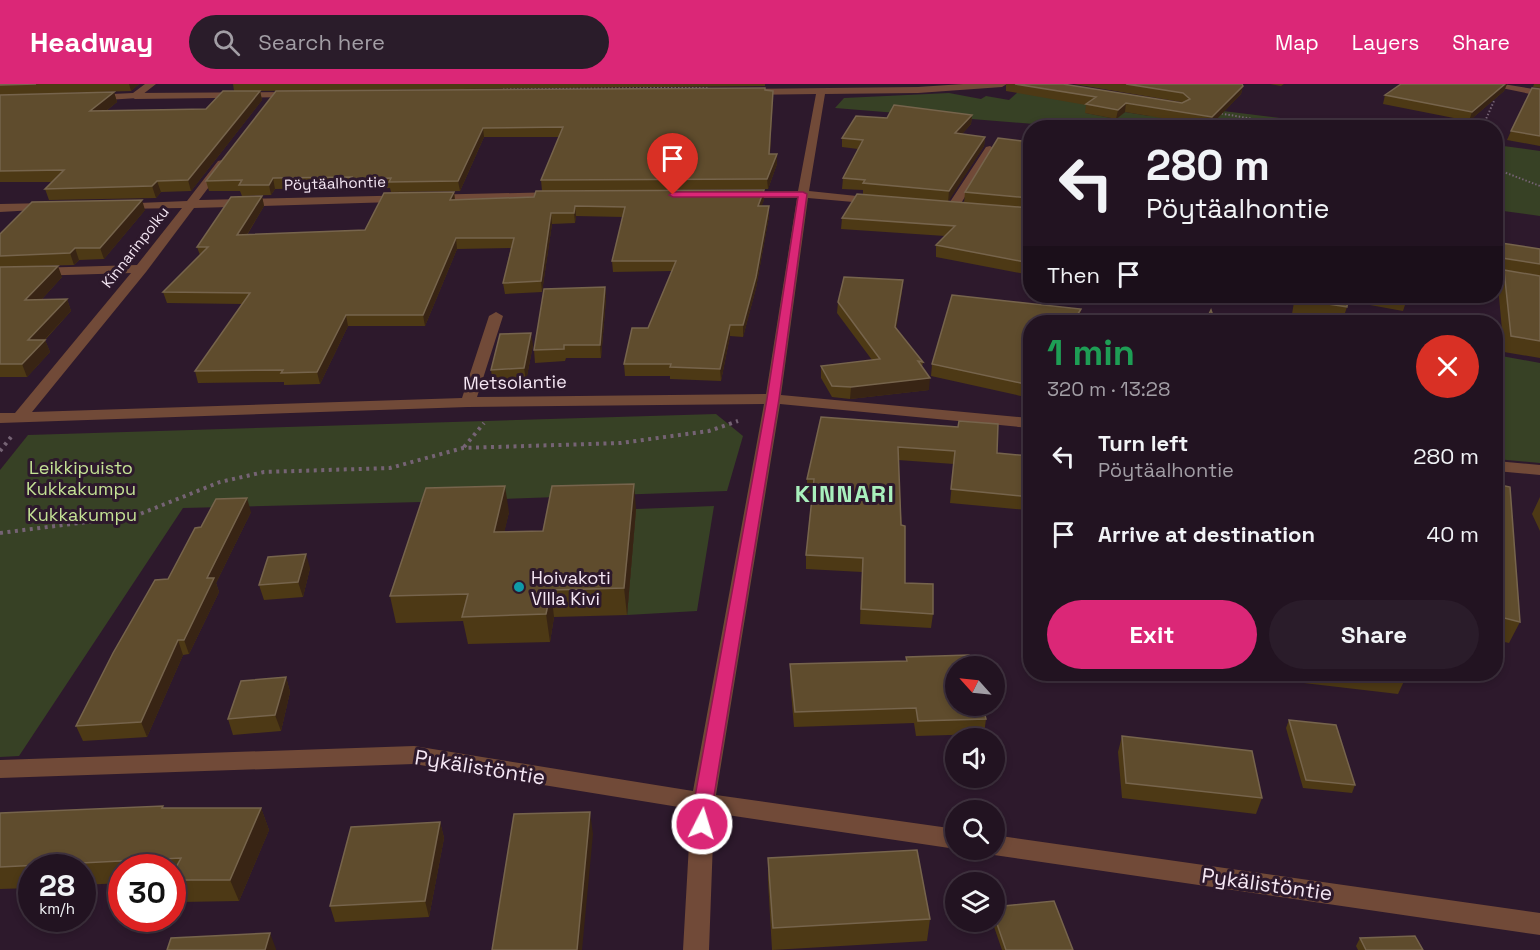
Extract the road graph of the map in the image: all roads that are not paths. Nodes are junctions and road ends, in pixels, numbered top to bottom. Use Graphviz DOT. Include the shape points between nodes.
graph roads {
  1 [pos="151,84"];
  2 [pos="1002,84"];
  3 [pos="1487,84"];
  4 [pos="736,92"];
  5 [pos="821,92"];
  6 [pos="1540,93"];
  7 [pos="310,95"];
  8 [pos="135,96"];
  9 [pos="78,98"];
  10 [pos="231,150"];
  11 [pos="990,150"];
  12 [pos="803,194"];
  13 [pos="573,195"];
  14 [pos="727,195"];
  15 [pos="883,201"];
  16 [pos="189,205"];
  17 [pos="107,206"];
  18 [pos="60,207"];
  19 [pos="0,208"];
  20 [pos="952,208"];
  21 [pos="141,269"];
  22 [pos="0,273"];
  23 [pos="1503,280"];
  24 [pos="1540,286"];
  25 [pos="496,316"];
  26 [pos="773,399"];
  27 [pos="468,402"];
  28 [pos="0,418"];
  29 [pos="19,418"];
  30 [pos="1023,422"];
  31 [pos="1503,467"];
  32 [pos="1540,470"];
  33 [pos="0,769"];
  34 [pos="704,802"];
  35 [pos="945,837"];
  36 [pos="1005,846"];
  37 [pos="1540,924"];
  38 [pos="696,950"];
  1 -- 8 [label="street"];
  2 -- 5 [label="street"];
  3 -- 6 [label="street"];
  4 -- 5 [label="street"];
  5 -- 12 [label="street"];
  7 -- 8 [label="street" via="271,99"];
  8 -- 9 [label="street"];
  10 -- 16 [label="street, Kinnarinpolku"];
  11 -- 20 [label="street"];
  12 -- 14 [label="street"];
  12 -- 15 [label="street"];
  12 -- 26 [label="street"];
  13 -- 16 [label="street, Pöytäalhontie"];
  16 -- 17 [label="street, Pöytäalhontie"];
  16 -- 21 [label="street, Kinnarinpolku"];
  18 -- 19 [label="street"];
  21 -- 22 [label="street"];
  21 -- 29 [label="street, Kinnarinpolku"];
  23 -- 24 [label="street"];
  25 -- 27 [label="street"];
  26 -- 27 [label="street, Metsolantie"];
  26 -- 30 [label="street, Metsolantie"];
  26 -- 34 [label="street"];
  27 -- 29 [label="street, Metsolantie"];
  28 -- 29 [label="street, Metsolantie"];
  31 -- 32 [label="street"];
  33 -- 34 [label="street, Pykälistöntie" via="414,755"];
  34 -- 35 [label="street, Pykälistöntie"];
  34 -- 38 [label="street"];
  36 -- 37 [label="street, Pykälistöntie"];
}
